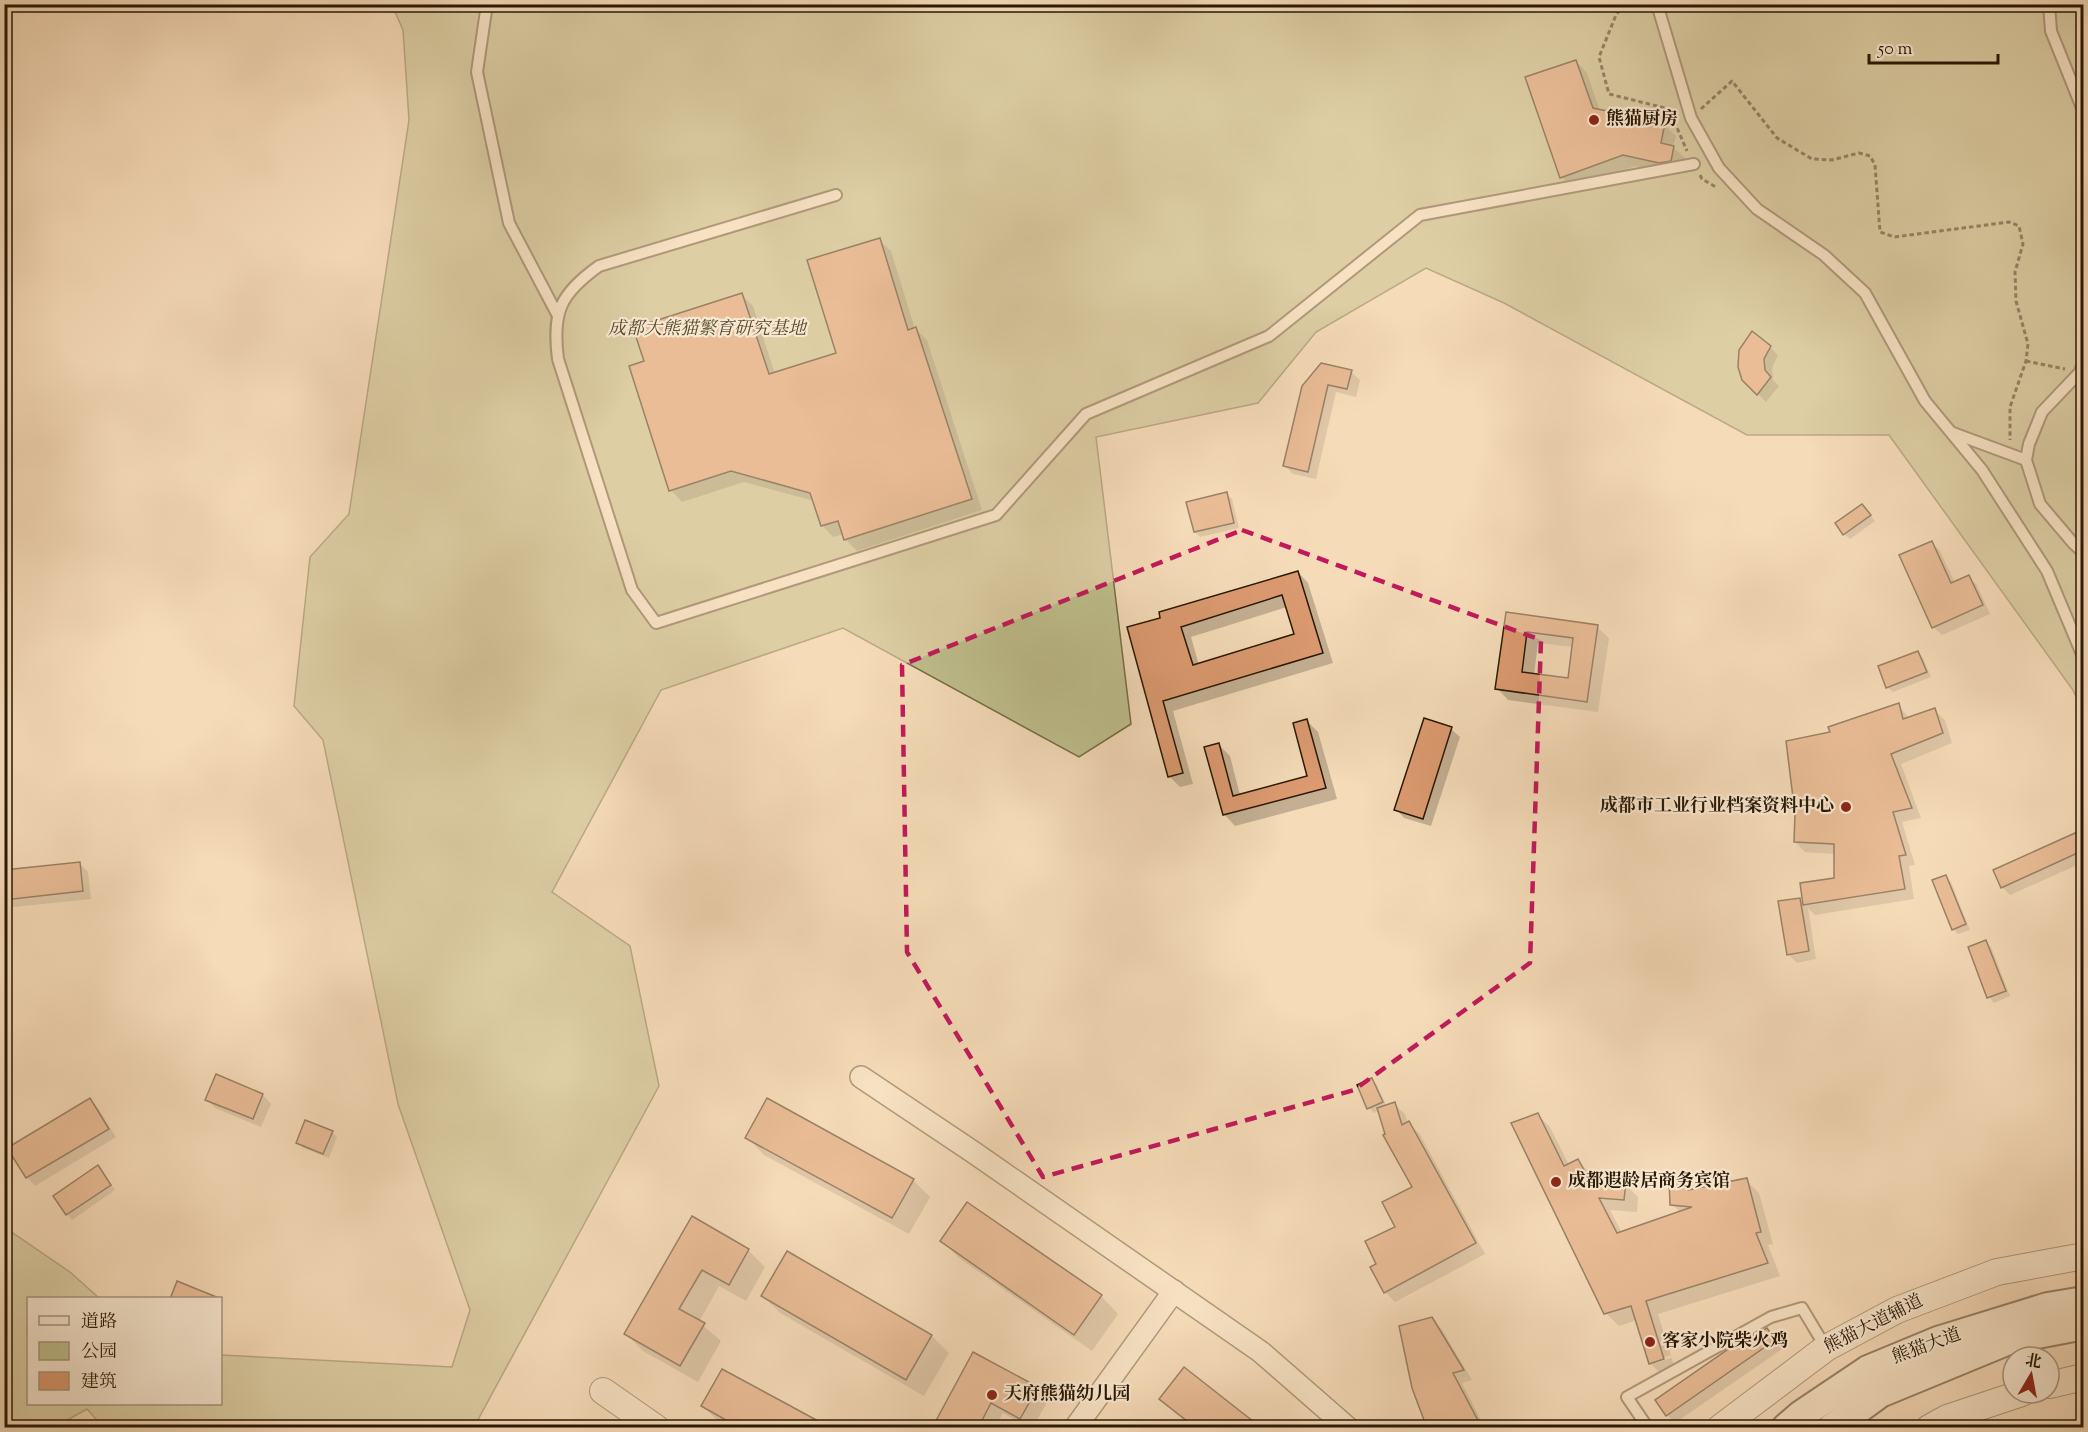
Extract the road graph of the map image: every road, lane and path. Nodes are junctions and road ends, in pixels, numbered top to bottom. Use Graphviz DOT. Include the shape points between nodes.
graph roads {
  1 [pos="487,4"];
  2 [pos="1624,4"];
  3 [pos="1657,4"];
  4 [pos="2049,4"];
  5 [pos="2084,113"];
  6 [pos="1691,118"];
  7 [pos="1694,164"];
  8 [pos="1720,189"];
  9 [pos="836,195"];
  10 [pos="557,314"];
  11 [pos="2084,359"];
  12 [pos="2026,362"];
  13 [pos="2080,372"];
  14 [pos="1953,433"];
  15 [pos="2010,455"];
  16 [pos="2026,460"];
  17 [pos="2084,553"];
  18 [pos="2084,659"];
  19 [pos="861,1077"];
  20 [pos="2084,1256"];
  21 [pos="1174,1291"];
  22 [pos="2084,1301"];
  23 [pos="2084,1325"];
  24 [pos="1826,1348"];
  25 [pos="2084,1377"];
  26 [pos="2061,1382"];
  27 [pos="603,1391"];
  28 [pos="2001,1400"];
  29 [pos="656,1428"];
  30 [pos="1075,1428"];
  31 [pos="1348,1428"];
  32 [pos="1648,1428"];
  33 [pos="1720,1428"];
  34 [pos="1786,1428"];
  35 [pos="1832,1428"];
  36 [pos="1929,1428"];
  1 -- 10 [label="lane" via="477,72 509,223"];
  2 -- 7 [label="path" via="1599,57 1609,94 1669,109"];
  3 -- 6 [label="lane"];
  4 -- 5 [label="lane" via="2051,32"];
  6 -- 12 [label="path" via="1732,81 1777,138 1812,159 1832,160 1859,153 1870,156 1875,165 1880,232 1894,237 2009,222 2019,226 2023,244 2015,272 2016,301 2028,344"];
  6 -- 14 [label="lane" via="1719,168 1757,209 1824,255 1865,293 1925,401"];
  7 -- 8 [label="path" via="1702,179"];
  7 -- 10 [label="lane" via="1420,214 1269,336 1086,414 996,515 656,623 632,590 565,381 555,335"];
  9 -- 10 [label="lane" via="598,266 567,296"];
  11 -- 13 [label="lane"];
  12 -- 13 [label="path"];
  12 -- 15 [label="path" via="2010,407"];
  13 -- 16 [label="lane" via="2042,412"];
  14 -- 15 [label="lane"];
  14 -- 18 [label="lane" via="1982,470 2047,572"];
  15 -- 16 [label="lane"];
  16 -- 17 [label="lane" via="2040,504"];
  19 -- 21 [label="street"];
  20 -- 24 [label="street, 熊猫大道辅道" via="1997,1272 1897,1310"];
  21 -- 30 [label="street"];
  21 -- 31 [label="street" via="1261,1352"];
  22 -- 34 [label="main road, 熊猫大道" via="2048,1307 1938,1341 1868,1370"];
  23 -- 35 [label="main road, 熊猫大道" via="2012,1339 1880,1393"];
  24 -- 32 [label="lane" via="1802,1308 1772,1317 1627,1397"];
  24 -- 33 [label="street, 熊猫大道辅道"];
  25 -- 26 [label="street"];
  27 -- 29 [label="street"];
  28 -- 36 [label="street"];
}
